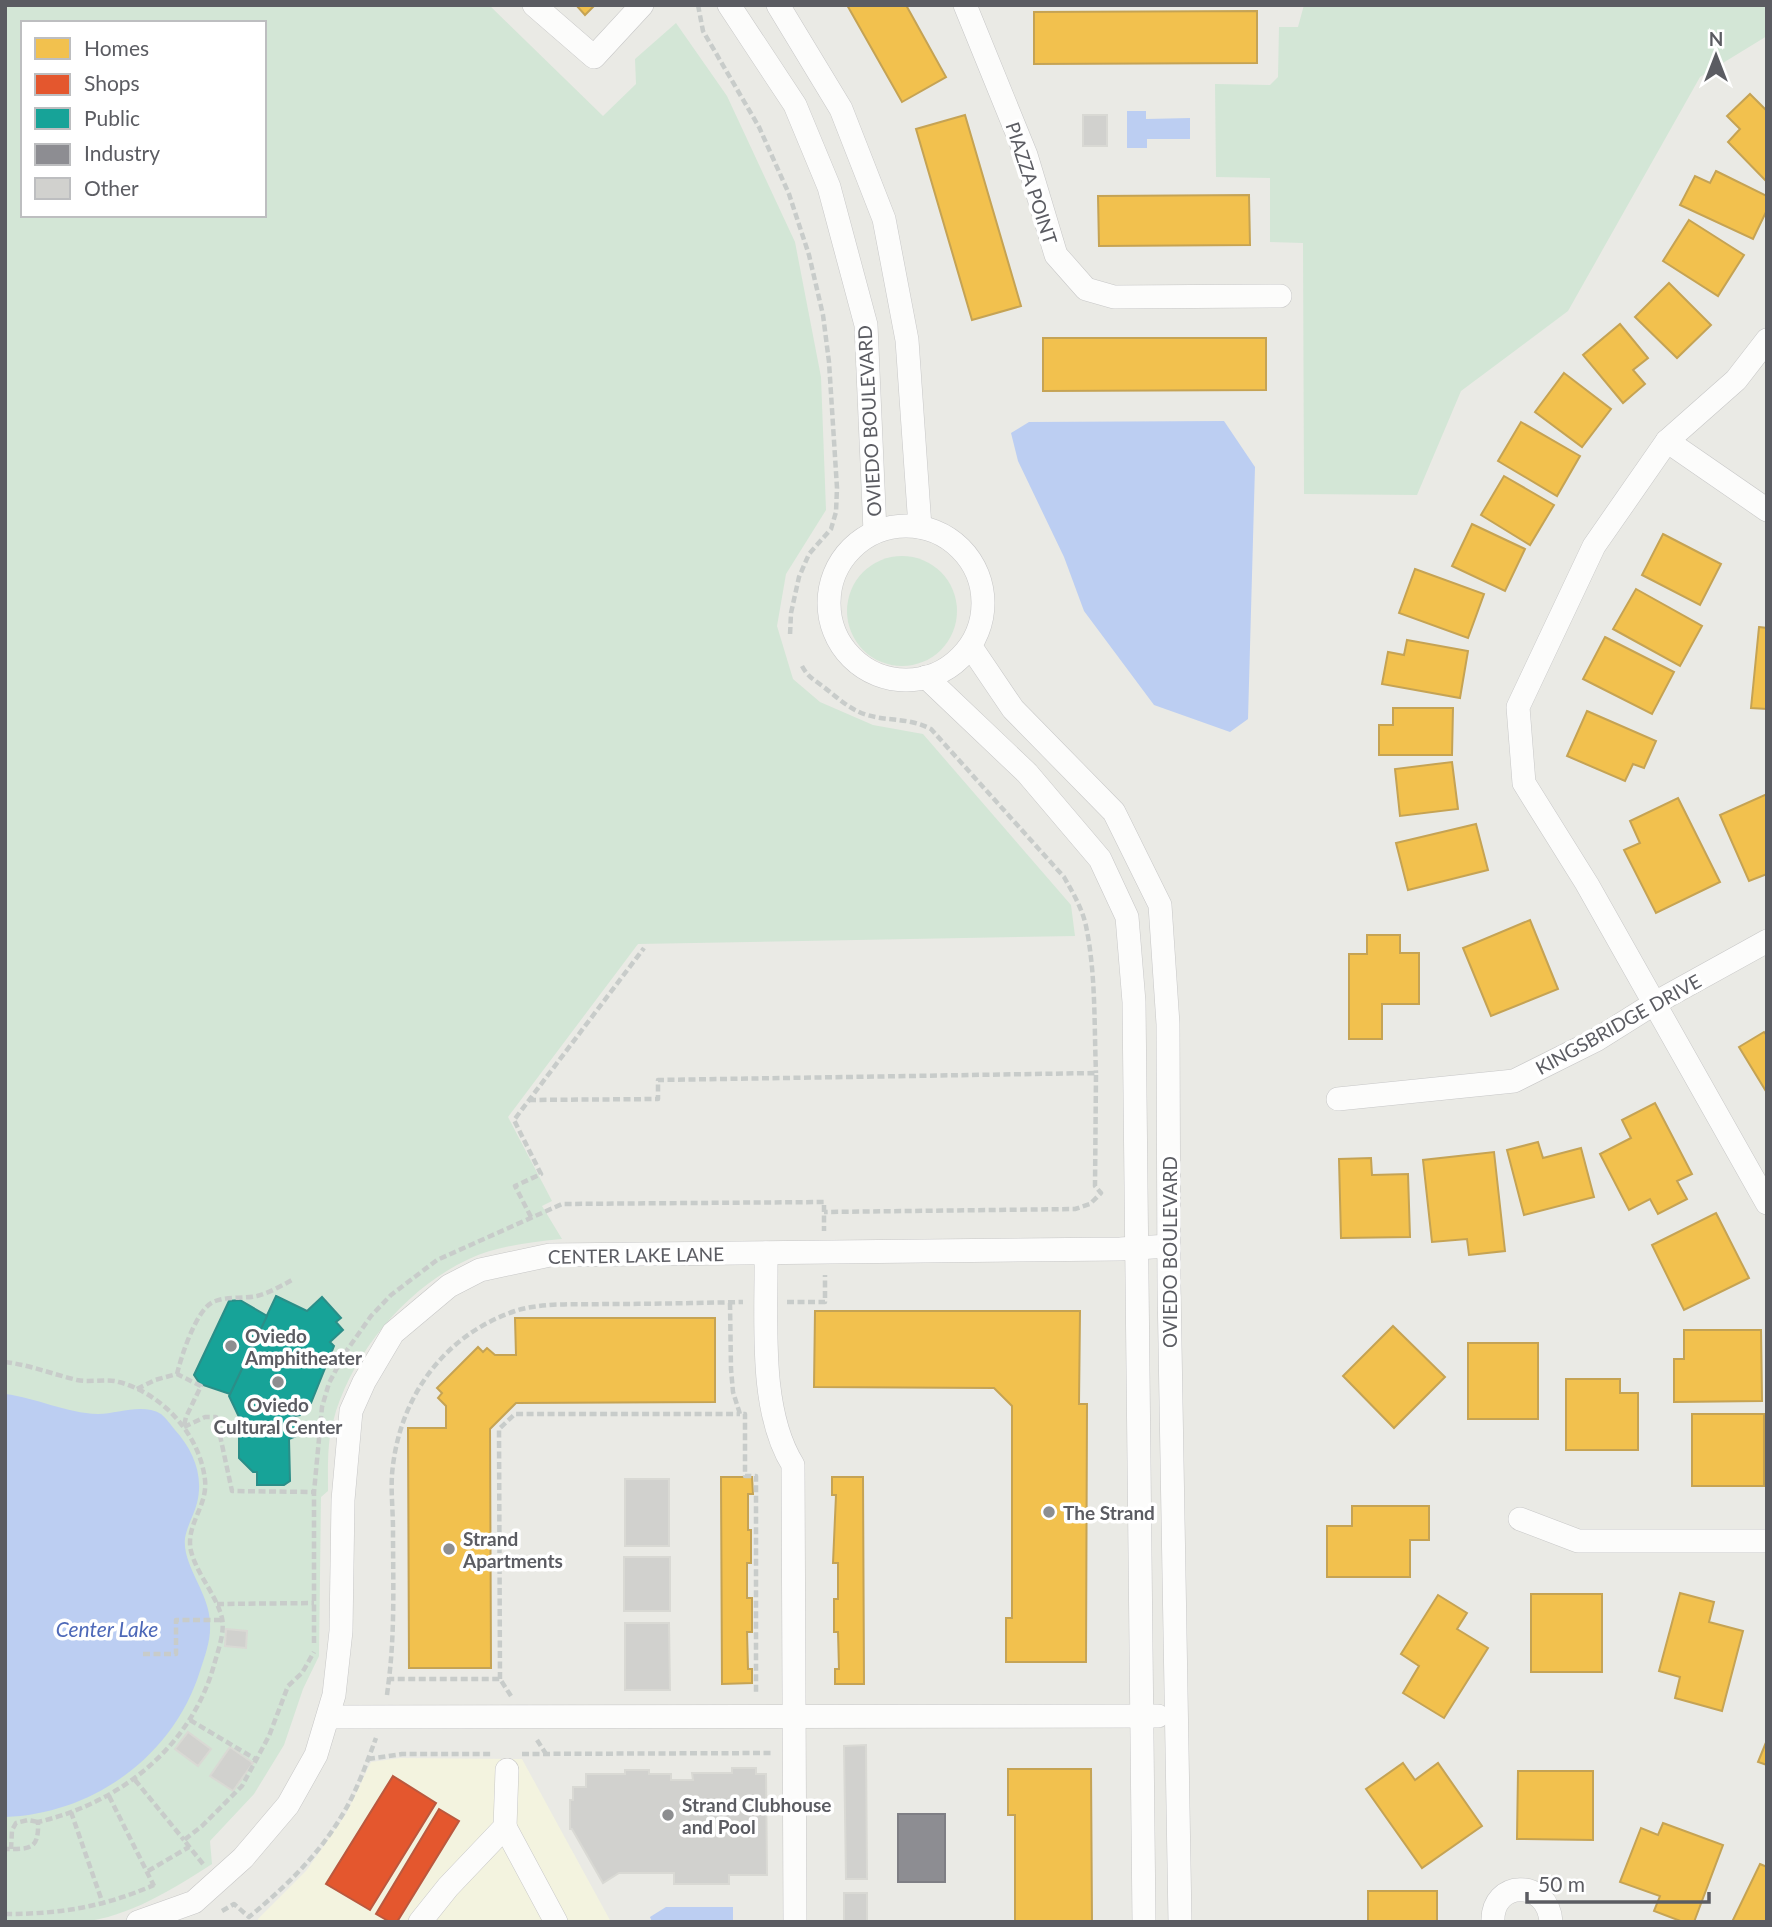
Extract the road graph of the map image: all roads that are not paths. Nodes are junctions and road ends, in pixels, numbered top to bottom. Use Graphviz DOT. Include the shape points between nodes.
graph roads {
  1 [pos="534,5"];
  2 [pos="642,5"];
  3 [pos="729,5"];
  4 [pos="778,5"];
  5 [pos="965,5"];
  6 [pos="1280,296"];
  7 [pos="1767,340"];
  8 [pos="1667,441"];
  9 [pos="1767,510"];
  10 [pos="920,527"];
  11 [pos="875,532"];
  12 [pos="971,647"];
  13 [pos="926,677"];
  14 [pos="1767,941"];
  15 [pos="1655,1003"];
  16 [pos="1338,1099"];
  17 [pos="1767,1203"];
  18 [pos="1169,1246"];
  19 [pos="1137,1247"];
  20 [pos="766,1253"];
  21 [pos="1520,1519"];
  22 [pos="1767,1541"];
  23 [pos="793,1716"];
  24 [pos="1142,1716"];
  25 [pos="1175,1716"];
  26 [pos="328,1717"];
  27 [pos="506,1759"];
  28 [pos="505,1827"];
  29 [pos="199,1912"];
  30 [pos="138,1922"];
  31 [pos="420,1922"];
  32 [pos="556,1922"];
  33 [pos="795,1922"];
  34 [pos="1144,1922"];
  35 [pos="1180,1922"];
  36 [pos="1493,1922"];
  37 [pos="1550,1922"];
  1 -- 2 [label="street" via="594,57"];
  3 -- 11 [label="street, OVIEDO BOULEVARD" via="795,105 833,200 866,325"];
  4 -- 10 [label="street, OVIEDO BOULEVARD" via="841,108 884,219 907,340"];
  5 -- 6 [label="street, PIAZZA POINT" via="1026,155 1056,255 1086,289 1114,297"];
  7 -- 8 [label="street" via="1735,380"];
  8 -- 9 [label="street"];
  8 -- 15 [label="street" via="1594,546 1518,707 1524,783"];
  10 -- 11 [label="street"];
  10 -- 12 [label="street" via="944,534 968,555 983,584 984,616"];
  11 -- 13 [label="street" via="852,546 834,573 828,605 836,636 856,662 884,678"];
  12 -- 13 [label="street" via="948,669"];
  12 -- 18 [label="street, OVIEDO BOULEVARD" via="1013,709 1114,812 1160,905 1168,1024"];
  13 -- 19 [label="street, OVIEDO BOULEVARD" via="1027,773 1100,859 1127,918 1134,1002"];
  14 -- 15 [label="street, KINGSBRIDGE DRIVE"];
  15 -- 16 [label="street, KINGSBRIDGE DRIVE" via="1596,1040 1514,1081"];
  15 -- 17 [label="street"];
  18 -- 19 [label="street, CENTER LAKE LANE"];
  18 -- 25 [label="street, OVIEDO BOULEVARD"];
  19 -- 20 [label="street, CENTER LAKE LANE"];
  19 -- 24 [label="street, OVIEDO BOULEVARD"];
  20 -- 23 [label="street" via="772,1405 782,1448 793,1465"];
  20 -- 26 [label="street, CENTER LAKE LANE" via="550,1255 480,1270 449,1286 393,1333 351,1411 342,1500 341,1632"];
  21 -- 22 [label="street" via="1578,1541"];
  23 -- 24 [label="street"];
  23 -- 26 [label="street"];
  23 -- 33 [label="street"];
  24 -- 25 [label="street"];
  24 -- 34 [label="street, OVIEDO BOULEVARD"];
  25 -- 35 [label="street, OVIEDO BOULEVARD"];
  26 -- 29 [label="street, CENTER LAKE LANE" via="316,1755 288,1805"];
  27 -- 28 [label="street"];
  28 -- 31 [label="street"];
  28 -- 32 [label="street"];
  29 -- 30 [label="street, CENTER LAKE LANE"];
  36 -- 37 [label="street" via="1496,1903 1504,1895 1526,1889 1545,1901"];
}
